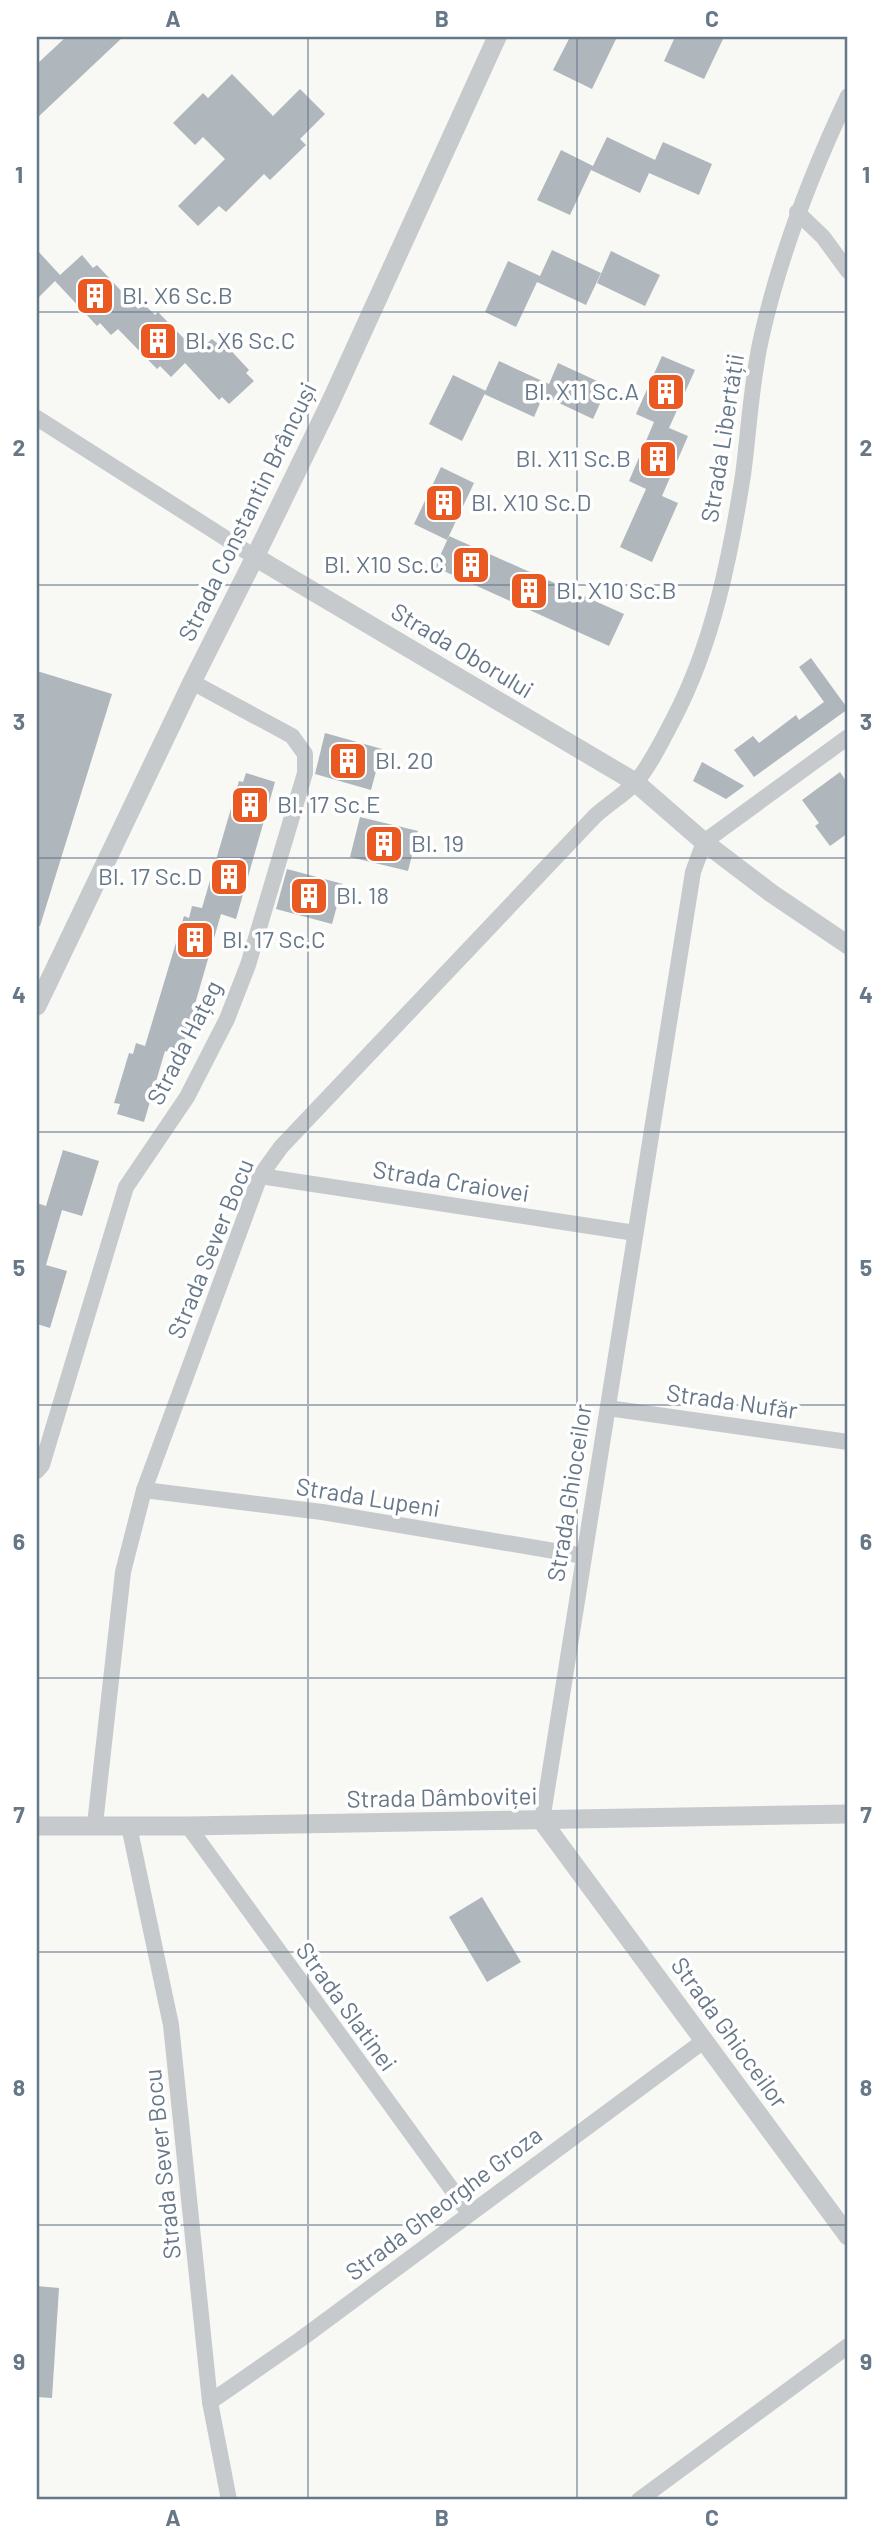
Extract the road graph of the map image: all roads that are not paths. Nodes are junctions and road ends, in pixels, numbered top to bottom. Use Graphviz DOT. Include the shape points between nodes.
graph roads {
  1 [pos="497,37"];
  2 [pos="848,96"];
  3 [pos="797,212"];
  4 [pos="848,271"];
  5 [pos="37,418"];
  6 [pos="255,557"];
  7 [pos="192,682"];
  8 [pos="848,737"];
  9 [pos="635,782"];
  10 [pos="704,842"];
  11 [pos="848,945"];
  12 [pos="37,1006"];
  13 [pos="260,1176"];
  14 [pos="635,1233"];
  15 [pos="608,1408"];
  16 [pos="848,1442"];
  17 [pos="37,1471"];
  18 [pos="144,1490"];
  19 [pos="584,1556"];
  20 [pos="848,1814"];
  21 [pos="542,1821"];
  22 [pos="94,1824"];
  23 [pos="37,1826"];
  24 [pos="129,1826"];
  25 [pos="188,1826"];
  26 [pos="705,2040"];
  27 [pos="469,2213"];
  28 [pos="848,2236"];
  29 [pos="848,2346"];
  30 [pos="210,2402"];
  31 [pos="229,2500"];
  32 [pos="639,2500"];
  1 -- 6 [label="street, Strada Constantin Brâncuși"];
  2 -- 3 [label="street, Strada Libertății"];
  3 -- 4 [label="street"];
  3 -- 9 [label="street, Strada Libertății" via="754,374 736,512 704,649 666,734"];
  5 -- 6 [label="street, Strada Oborului"];
  6 -- 7 [label="street, Strada Constantin Brâncuși"];
  6 -- 9 [label="street, Strada Oborului"];
  7 -- 12 [label="street, Strada Constantin Brâncuși"];
  7 -- 17 [label="street, Strada Hațeg" via="292,736 305,754 305,774 248,965 227,1019 187,1097 123,1196"];
  8 -- 10 [label="street"];
  9 -- 10 [label="street, Strada Oborului"];
  9 -- 13 [label="street, Strada Sever Bocu" via="596,816 281,1147"];
  10 -- 11 [label="street, Strada Oborului"];
  10 -- 14 [label="street, Strada Ghioceilor" via="687,904"];
  13 -- 14 [label="street, Strada Craiovei"];
  13 -- 18 [label="street, Strada Sever Bocu"];
  14 -- 15 [label="street, Strada Ghioceilor"];
  15 -- 16 [label="street, Strada Nufăr"];
  15 -- 19 [label="street, Strada Ghioceilor"];
  18 -- 19 [label="street, Strada Lupeni" via="322,1512"];
  18 -- 22 [label="street, Strada Sever Bocu" via="123,1572"];
  19 -- 21 [label="street, Strada Ghioceilor"];
  20 -- 21 [label="street, Strada Dâmboviței"];
  21 -- 25 [label="street, Strada Dâmboviței"];
  21 -- 26 [label="street, Strada Ghioceilor"];
  22 -- 23 [label="street, Strada Dâmboviței"];
  22 -- 24 [label="street, Strada Dâmboviței"];
  24 -- 25 [label="street, Strada Dâmboviței"];
  24 -- 30 [label="street, Strada Sever Bocu" via="172,2025"];
  25 -- 27 [label="street, Strada Slatinei"];
  26 -- 27 [label="street, Strada Gheorghe Groza"];
  26 -- 28 [label="street, Strada Ghioceilor"];
  27 -- 30 [label="street, Strada Gheorghe Groza"];
  29 -- 32 [label="street"];
  30 -- 31 [label="street, Strada Sever Bocu"];
}
